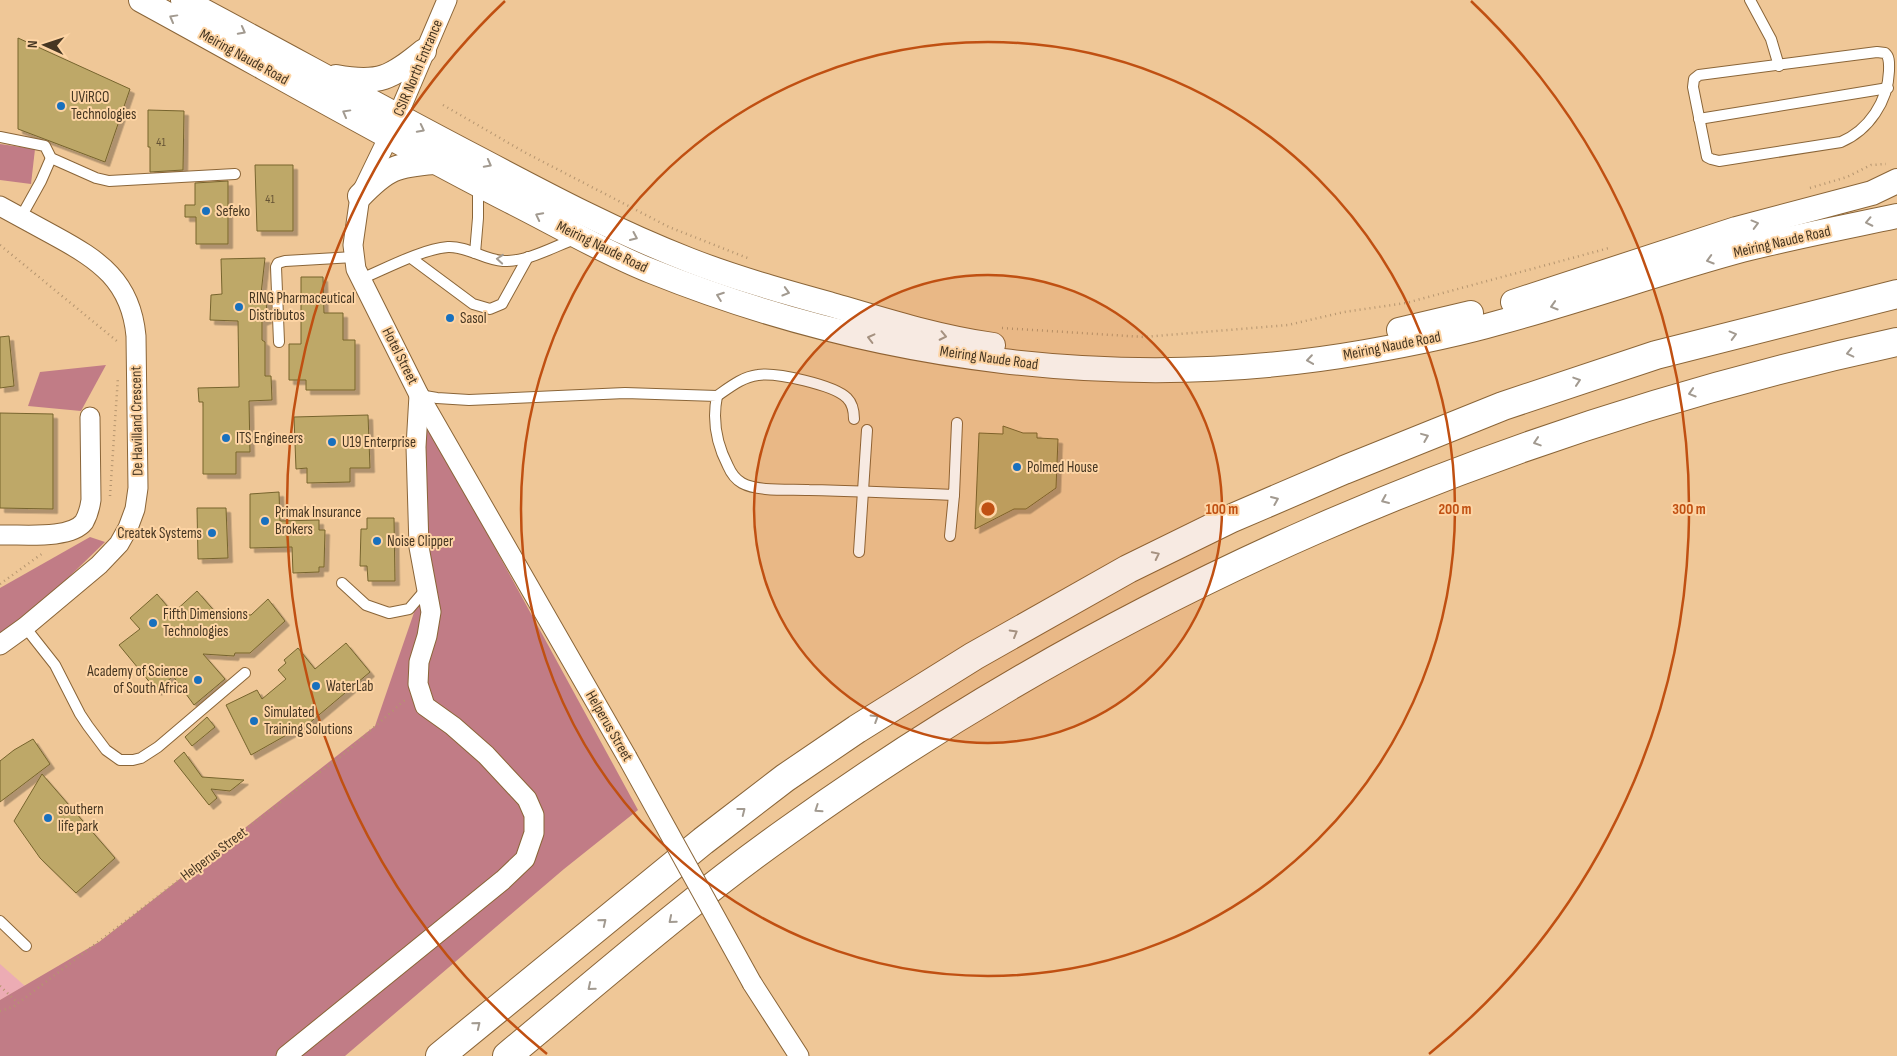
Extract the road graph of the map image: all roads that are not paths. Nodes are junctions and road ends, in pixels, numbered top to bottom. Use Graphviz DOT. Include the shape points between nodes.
graph roads {
  1 [pos="141,0"];
  2 [pos="184,0"];
  3 [pos="447,0"];
  4 [pos="1750,0"];
  5 [pos="424,51"];
  6 [pos="1779,66"];
  7 [pos="322,75"];
  8 [pos="1888,88"];
  9 [pos="1699,119"];
  10 [pos="393,126"];
  11 [pos="0,137"];
  12 [pos="51,158"];
  13 [pos="434,162"];
  14 [pos="1893,172"];
  15 [pos="235,174"];
  16 [pos="478,184"];
  17 [pos="1872,193"];
  18 [pos="1897,194"];
  19 [pos="360,196"];
  20 [pos="0,206"];
  21 [pos="1897,216"];
  22 [pos="21,217"];
  23 [pos="580,237"];
  24 [pos="475,254"];
  25 [pos="354,257"];
  26 [pos="528,257"];
  27 [pos="411,258"];
  28 [pos="361,279"];
  29 [pos="1897,294"];
  30 [pos="279,342"];
  31 [pos="1897,342"];
  32 [pos="419,395"];
  33 [pos="717,396"];
  34 [pos="90,417"];
  35 [pos="854,419"];
  36 [pos="957,423"];
  37 [pos="867,430"];
  38 [pos="863,492"];
  39 [pos="954,494"];
  40 [pos="0,535"];
  41 [pos="950,536"];
  42 [pos="859,552"];
  43 [pos="342,583"];
  44 [pos="428,587"];
  45 [pos="25,627"];
  46 [pos="0,645"];
  47 [pos="245,673"];
  48 [pos="0,922"];
  49 [pos="26,946"];
  50 [pos="286,1056"];
  51 [pos="440,1056"];
  52 [pos="507,1056"];
  53 [pos="799,1056"];
  10 -- 1 [label="street, Meiring Naude Road, one-way"];
  2 -- 7 [label="street, Meiring Naude Road, one-way"];
  3 -- 5 [label="street, CSIR North Entrance"];
  4 -- 6 [label="lane" via="1771,39"];
  5 -- 7 [label="street" via="397,72 380,79 356,81"];
  5 -- 10 [label="street, CSIR North Entrance"];
  6 -- 8 [label="lane" via="1882,52 1888,57"];
  6 -- 9 [label="lane" via="1697,77 1693,87"];
  7 -- 10 [label="street, Meiring Naude Road"];
  8 -- 9 [label="lane"];
  8 -- 9 [label="lane" via="1864,128 1841,142 1720,161 1707,157"];
  10 -- 13 [label="street, Meiring Naude Road"];
  10 -- 17 [label="street, Meiring Naude Road, one-way" via="631,236 744,280 942,336 1043,351 1130,356 1280,348 1393,331 1511,303 1736,229"];
  10 -- 19 [label="street, Hotel Street"];
  11 -- 12 [label="lane" via="45,146"];
  12 -- 15 [label="lane" via="109,181"];
  12 -- 22 [label="lane"];
  13 -- 16 [label="street, Meiring Naude Road"];
  13 -- 19 [label="street" via="404,165 385,172"];
  14 -- 17 [label="street"];
  23 -- 16 [label="street, Meiring Naude Road, one-way"];
  16 -- 24 [label="lane"];
  17 -- 18 [label="street, Meiring Naude Road" via="1883,197"];
  19 -- 25 [label="street, Hotel Street"];
  20 -- 22 [label="street, De Havilland Crescent"];
  21 -- 23 [label="street, Meiring Naude Road, one-way" via="1744,250 1500,323 1438,338 1276,365 1195,370 1117,371 1040,366 958,356 881,341 737,302 648,270"];
  22 -- 45 [label="street, De Havilland Crescent" via="90,256 108,272 124,294 136,336 138,466 135,509 119,544 100,565"];
  23 -- 26 [label="lane"];
  26 -- 24 [label="lane, one-way" via="504,261"];
  24 -- 27 [label="lane" via="458,247"];
  25 -- 28 [label="street, Hotel Street"];
  25 -- 30 [label="lane" via="278,263"];
  26 -- 27 [label="lane" via="502,304 490,309 473,304"];
  27 -- 28 [label="lane"];
  28 -- 32 [label="street, Hotel Street"];
  51 -- 29 [label="highway, one-way" via="785,778 974,656 1128,569 1239,516 1503,406 1656,355"];
  31 -- 52 [label="highway, one-way" via="1722,384 1500,455 1413,487 1287,542 1094,637 962,714 788,830 723,878"];
  32 -- 33 [label="lane" via="469,400 625,394"];
  32 -- 44 [label="street, Hotel Street" via="416,447 419,547"];
  32 -- 53 [label="street, Helperus Street, bridge" via="627,757 752,983"];
  33 -- 35 [label="lane" via="748,377 777,375 836,391 852,404"];
  33 -- 38 [label="lane" via="714,412 719,446 731,472 741,483 754,487"];
  34 -- 40 [label="street" via="91,500 83,523 65,532"];
  36 -- 39 [label="lane"];
  37 -- 38 [label="lane"];
  38 -- 39 [label="lane"];
  38 -- 42 [label="lane"];
  39 -- 41 [label="lane"];
  43 -- 44 [label="lane" via="366,605 389,614 409,609"];
  44 -- 50 [label="street, Hotel Street" via="431,612 419,662 418,684 425,706 486,755 527,799 534,815 534,834 526,859 503,880"];
  45 -- 46 [label="street, De Havilland Crescent"];
  45 -- 47 [label="lane" via="55,664 88,726 106,750 120,760 141,758 158,747"];
  48 -- 49 [label="lane"];
}
